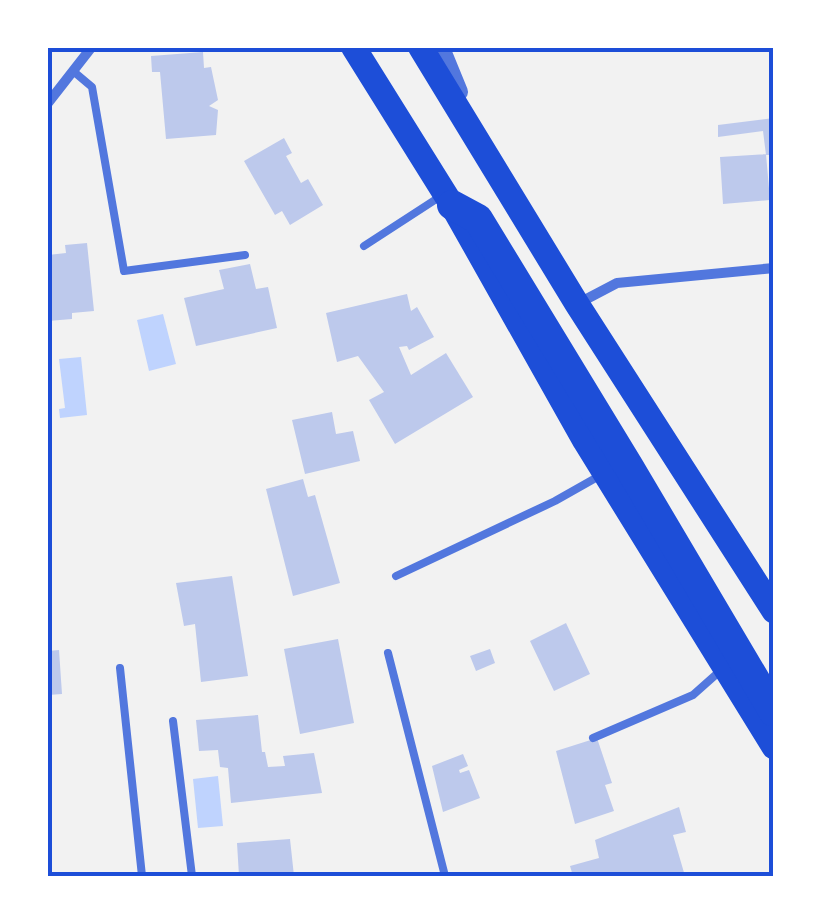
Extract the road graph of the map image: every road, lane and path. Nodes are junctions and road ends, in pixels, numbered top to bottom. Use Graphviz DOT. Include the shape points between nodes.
graph roads {
  1 [pos="91,48"];
  2 [pos="354,48"];
  3 [pos="420,48"];
  4 [pos="441,48"];
  5 [pos="73,70"];
  6 [pos="48,103"];
  7 [pos="481,148"];
  8 [pos="448,199"];
  9 [pos="364,246"];
  10 [pos="246,255"];
  11 [pos="774,268"];
  12 [pos="576,304"];
  13 [pos="605,473"];
  14 [pos="396,576"];
  15 [pos="774,611"];
  16 [pos="388,653"];
  17 [pos="120,668"];
  18 [pos="724,668"];
  19 [pos="774,712"];
  20 [pos="173,721"];
  21 [pos="593,738"];
  22 [pos="774,748"];
  23 [pos="142,876"];
  24 [pos="192,876"];
  25 [pos="445,876"];
  1 -- 5 [label="street"];
  2 -- 8 [label="main road"];
  3 -- 7 [label="main road"];
  4 -- 7 [label="street"];
  5 -- 6 [label="street"];
  5 -- 10 [label="lane" via="92,86 124,271"];
  7 -- 12 [label="main road"];
  8 -- 9 [label="lane"];
  8 -- 13 [label="main road"];
  8 -- 19 [label="highway" via="478,219"];
  11 -- 12 [label="street" via="617,283"];
  12 -- 15 [label="main road"];
  13 -- 14 [label="lane"];
  13 -- 18 [label="main road"];
  16 -- 25 [label="lane"];
  17 -- 23 [label="lane"];
  18 -- 21 [label="lane" via="694,695"];
  18 -- 22 [label="main road"];
  20 -- 24 [label="lane"];
}
